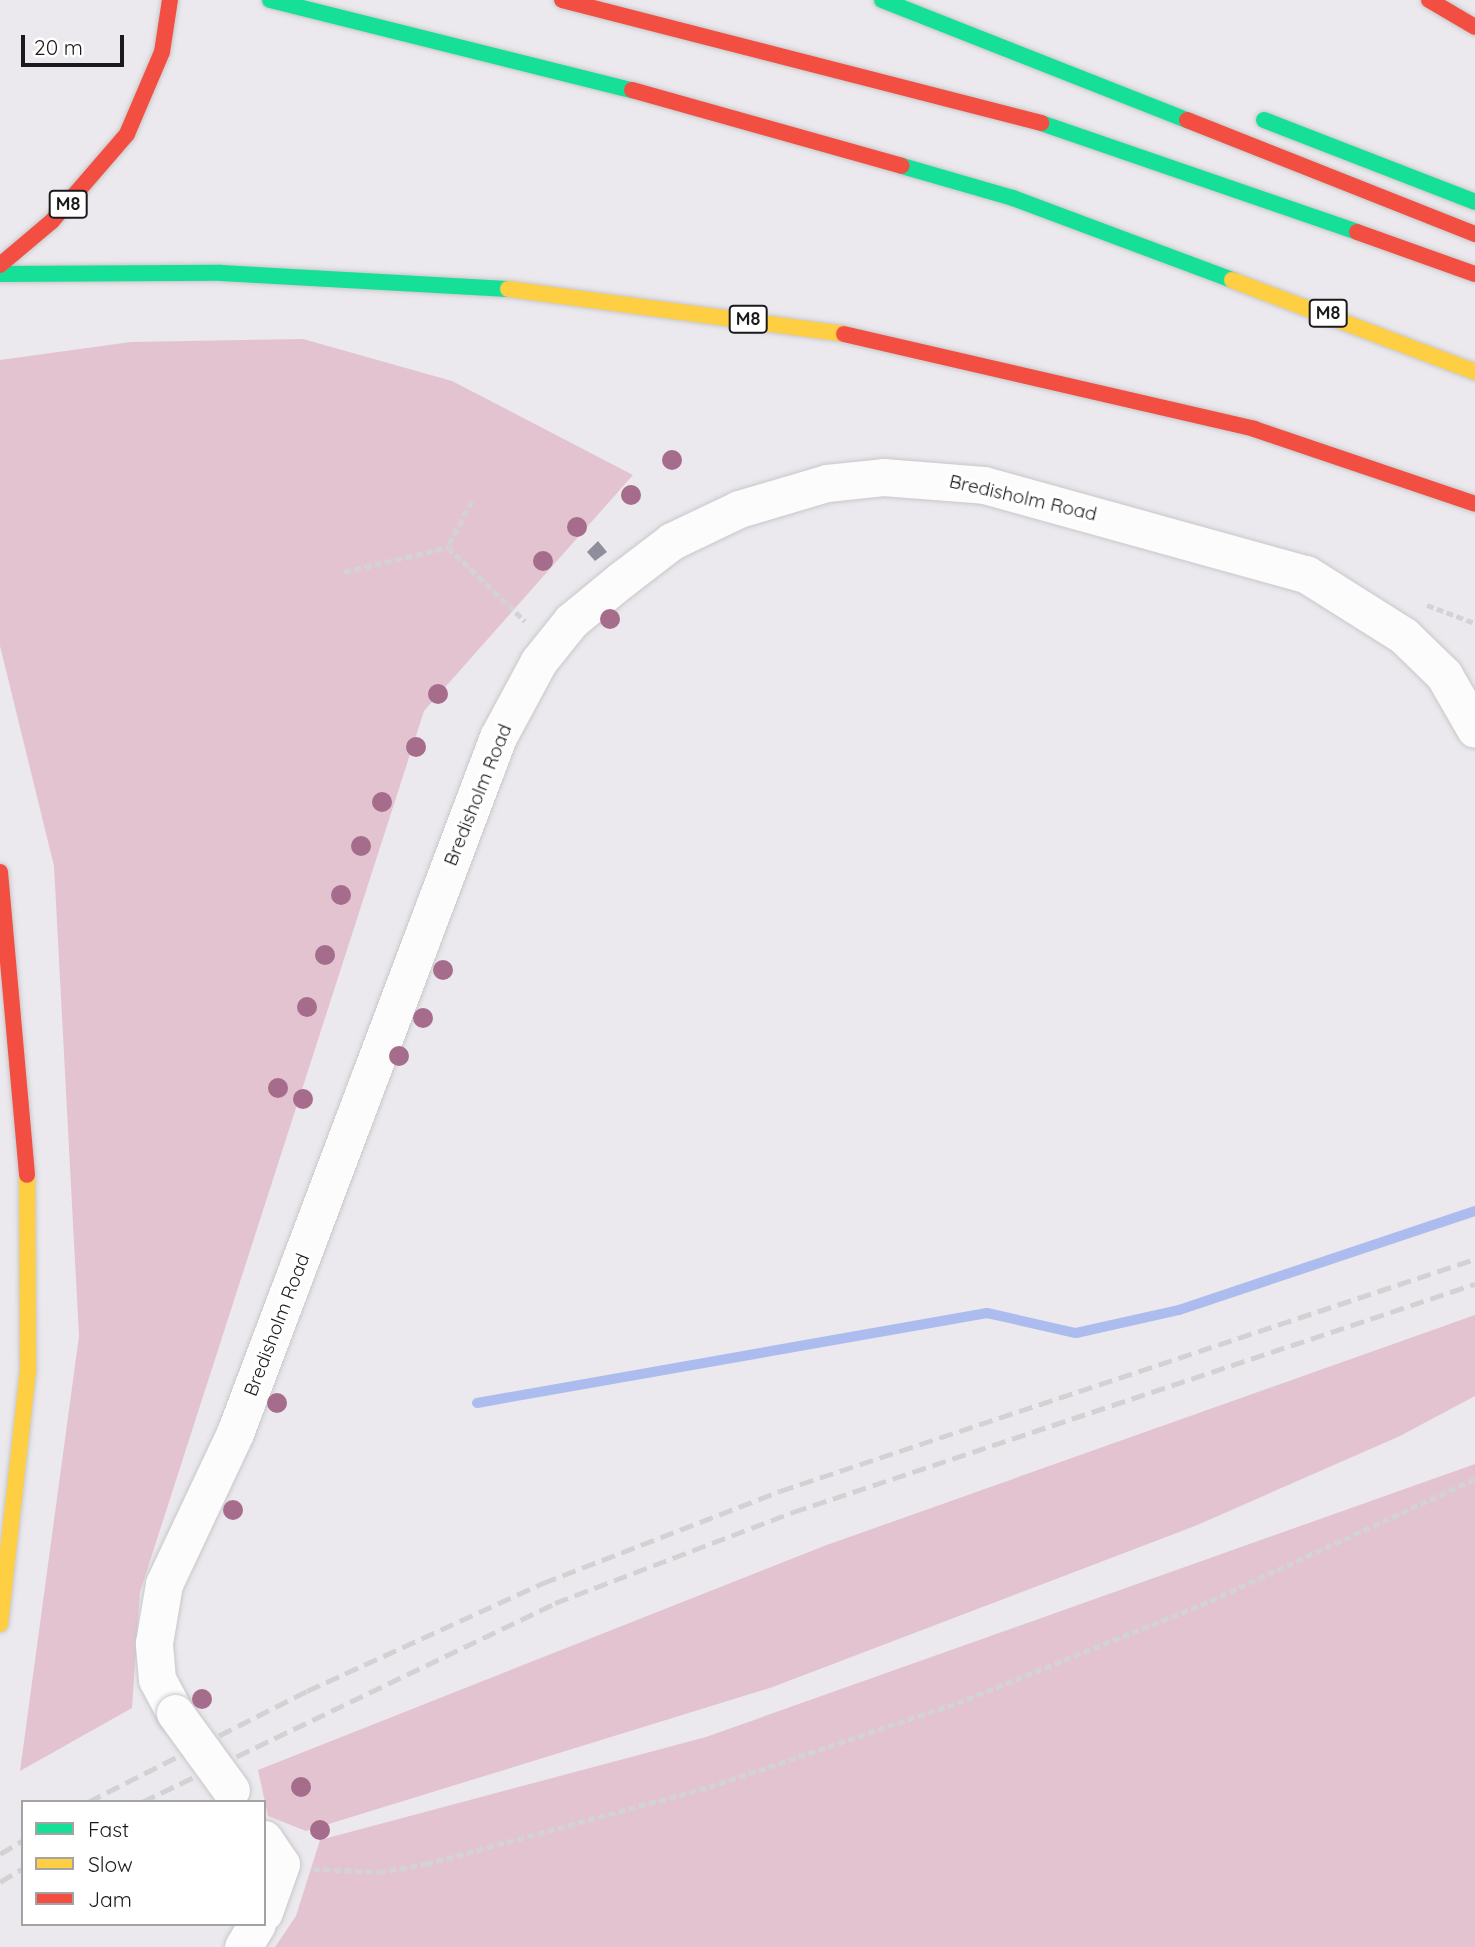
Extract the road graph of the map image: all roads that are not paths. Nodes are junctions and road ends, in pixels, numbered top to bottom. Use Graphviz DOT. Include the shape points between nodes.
graph roads {
  1 [pos="170,0"];
  2 [pos="270,0"];
  3 [pos="562,0"];
  4 [pos="882,0"];
  5 [pos="1429,0"];
  6 [pos="1475,27"];
  7 [pos="1242,112"];
  8 [pos="1475,202"];
  9 [pos="1475,234"];
  10 [pos="0,265"];
  11 [pos="0,274"];
  12 [pos="1475,274"];
  13 [pos="1475,372"];
  14 [pos="1475,504"];
  15 [pos="1475,729"];
  16 [pos="0,872"];
  17 [pos="0,1624"];
  18 [pos="234,1796"];
  19 [pos="273,1852"];
  20 [pos="266,1899"];
  21 [pos="256,1926"];
  22 [pos="243,1947"];
  1 -- 10 [label="highway, M8" via="162,52 127,134 52,220"];
  2 -- 13 [label="highway, M8" via="534,62 1013,198"];
  3 -- 12 [label="highway" via="1063,129"];
  4 -- 9 [label="highway"];
  5 -- 6 [label="highway"];
  7 -- 8 [label="highway"];
  11 -- 14 [label="highway, M8" via="221,273 533,290 846,334 1254,429"];
  15 -- 18 [label="street, Bredisholm Road, bridge" via="1444,675 1404,636 1306,574 984,485 938,479 827,483 739,509 672,541 571,621 551,646 498,737 235,1433 164,1584 155,1643 157,1679 175,1713"];
  16 -- 17 [label="highway" via="29,1203 27,1370"];
  19 -- 20 [label="street"];
  21 -- 22 [label="street"];
}
